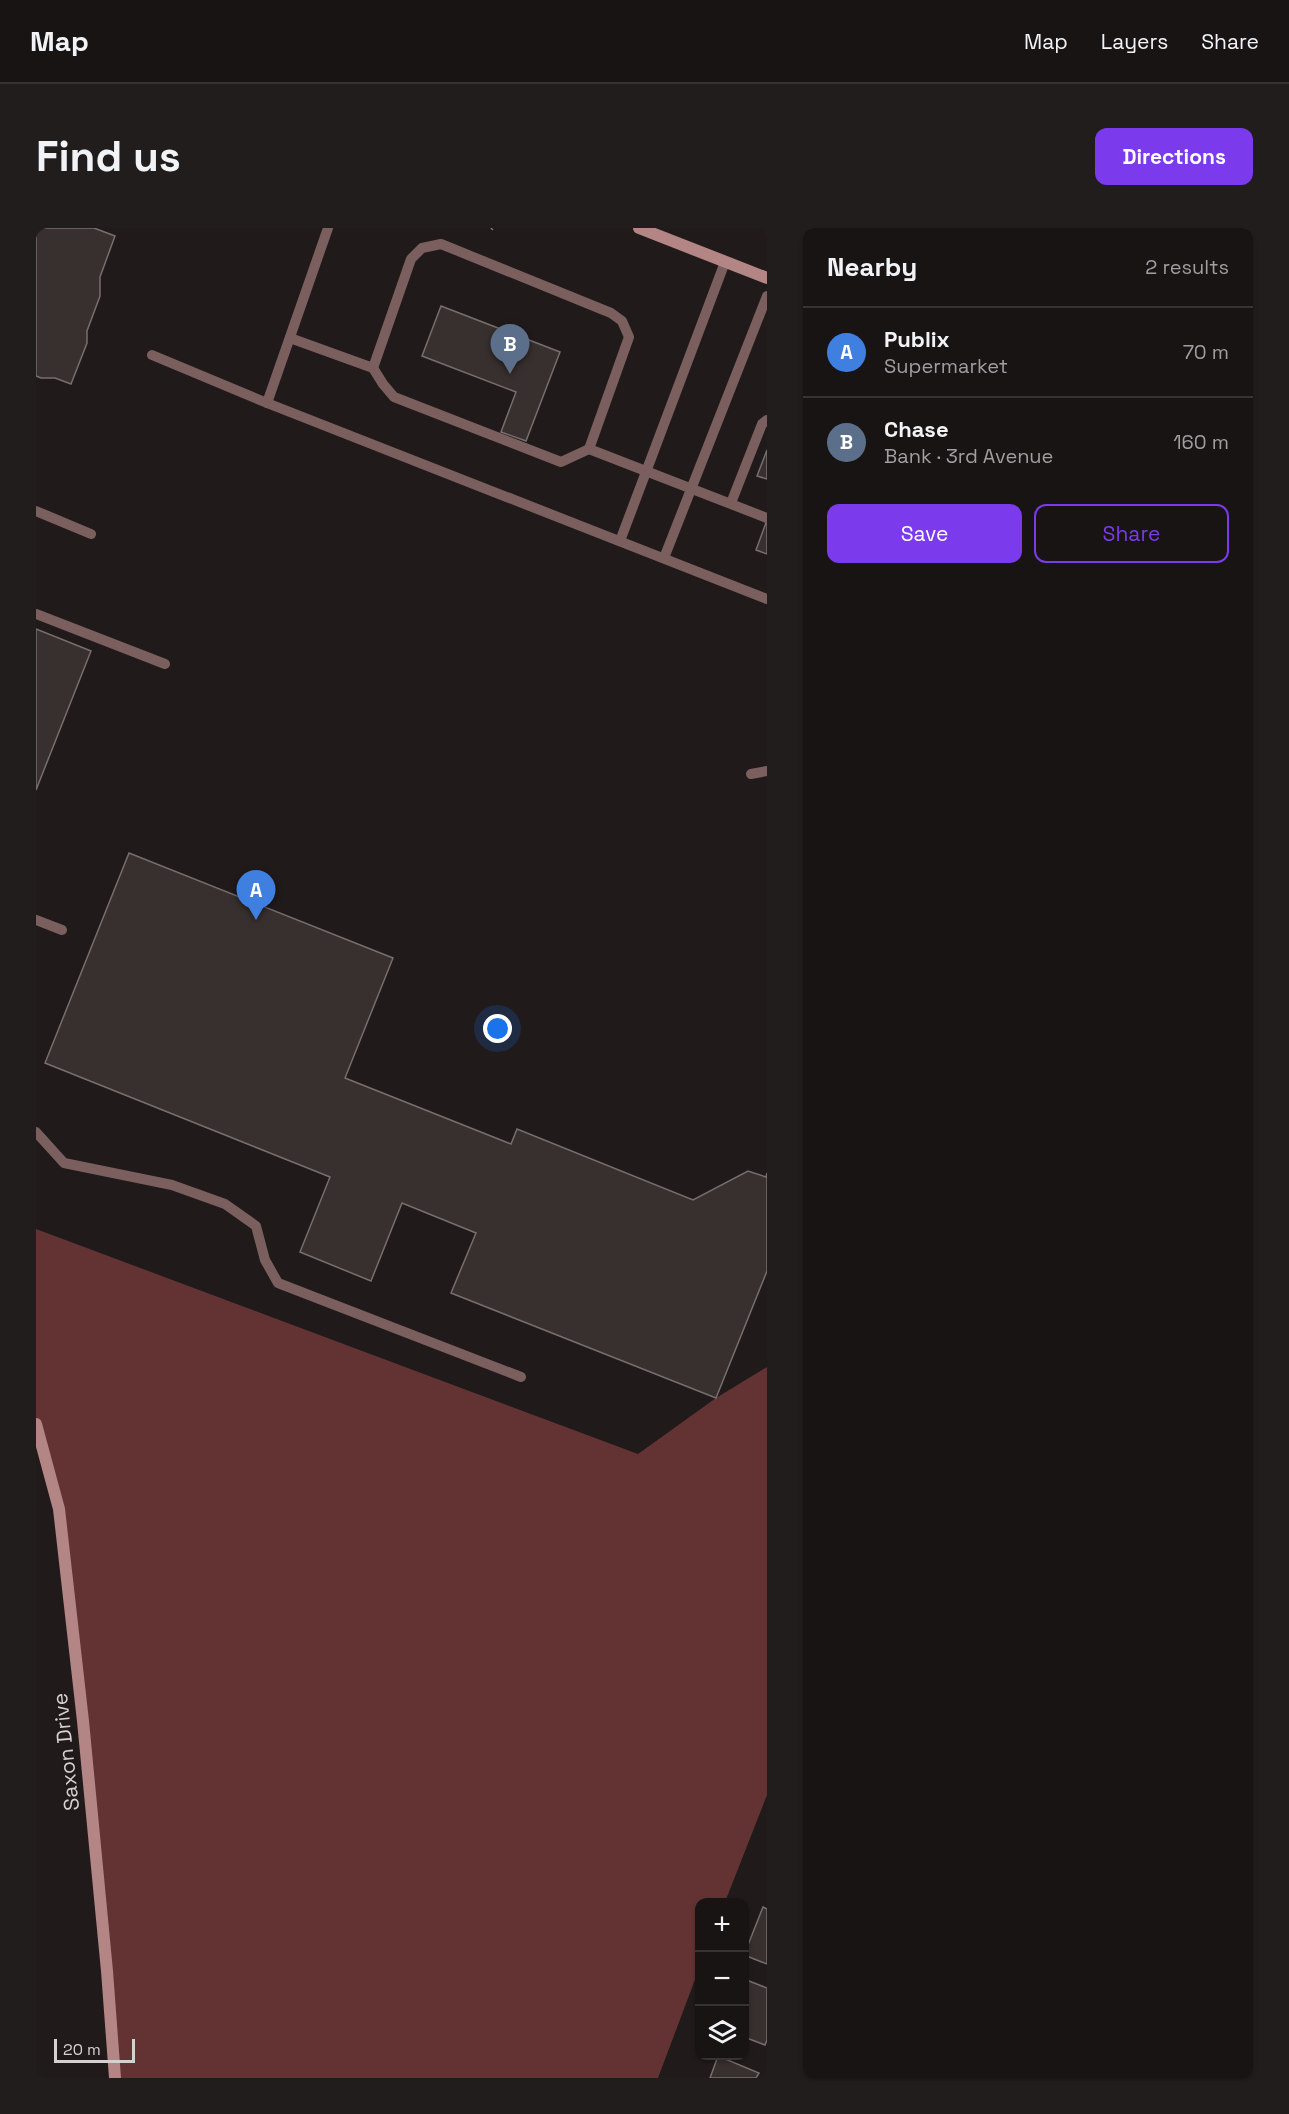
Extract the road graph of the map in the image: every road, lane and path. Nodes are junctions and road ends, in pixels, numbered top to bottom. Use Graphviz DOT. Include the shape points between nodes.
graph roads {
  1 [pos="328,228"];
  2 [pos="639,228"];
  3 [pos="725,261"];
  4 [pos="767,278"];
  5 [pos="767,296"];
  6 [pos="290,338"];
  7 [pos="152,355"];
  8 [pos="373,368"];
  9 [pos="267,403"];
  10 [pos="767,420"];
  11 [pos="589,449"];
  12 [pos="647,470"];
  13 [pos="692,487"];
  14 [pos="732,504"];
  15 [pos="36,511"];
  16 [pos="767,518"];
  17 [pos="91,534"];
  18 [pos="620,541"];
  19 [pos="664,558"];
  20 [pos="767,599"];
  21 [pos="36,614"];
  22 [pos="165,664"];
  23 [pos="767,771"];
  24 [pos="751,774"];
  25 [pos="36,920"];
  26 [pos="62,930"];
  27 [pos="36,1132"];
  28 [pos="521,1377"];
  29 [pos="36,1424"];
  30 [pos="115,2078"];
  1 -- 6 [label="lane"];
  2 -- 3 [label="street"];
  3 -- 4 [label="street"];
  3 -- 12 [label="lane"];
  5 -- 13 [label="lane"];
  6 -- 8 [label="lane"];
  6 -- 9 [label="lane"];
  7 -- 9 [label="lane"];
  8 -- 11 [label="lane" via="394,397 561,462"];
  8 -- 11 [label="lane" via="411,259 422,248 441,244 611,313 622,321 629,337"];
  9 -- 18 [label="lane"];
  10 -- 14 [label="lane" via="762,424"];
  11 -- 12 [label="lane"];
  12 -- 13 [label="lane"];
  12 -- 18 [label="lane"];
  13 -- 14 [label="lane"];
  13 -- 19 [label="lane"];
  14 -- 16 [label="lane"];
  15 -- 17 [label="lane"];
  18 -- 19 [label="lane"];
  19 -- 20 [label="lane"];
  21 -- 22 [label="lane"];
  23 -- 24 [label="lane"];
  25 -- 26 [label="lane"];
  27 -- 28 [label="lane" via="64,1163 172,1185 225,1204 256,1226 278,1283"];
  29 -- 30 [label="street, Saxon Drive" via="59,1509 83,1721"];
}
